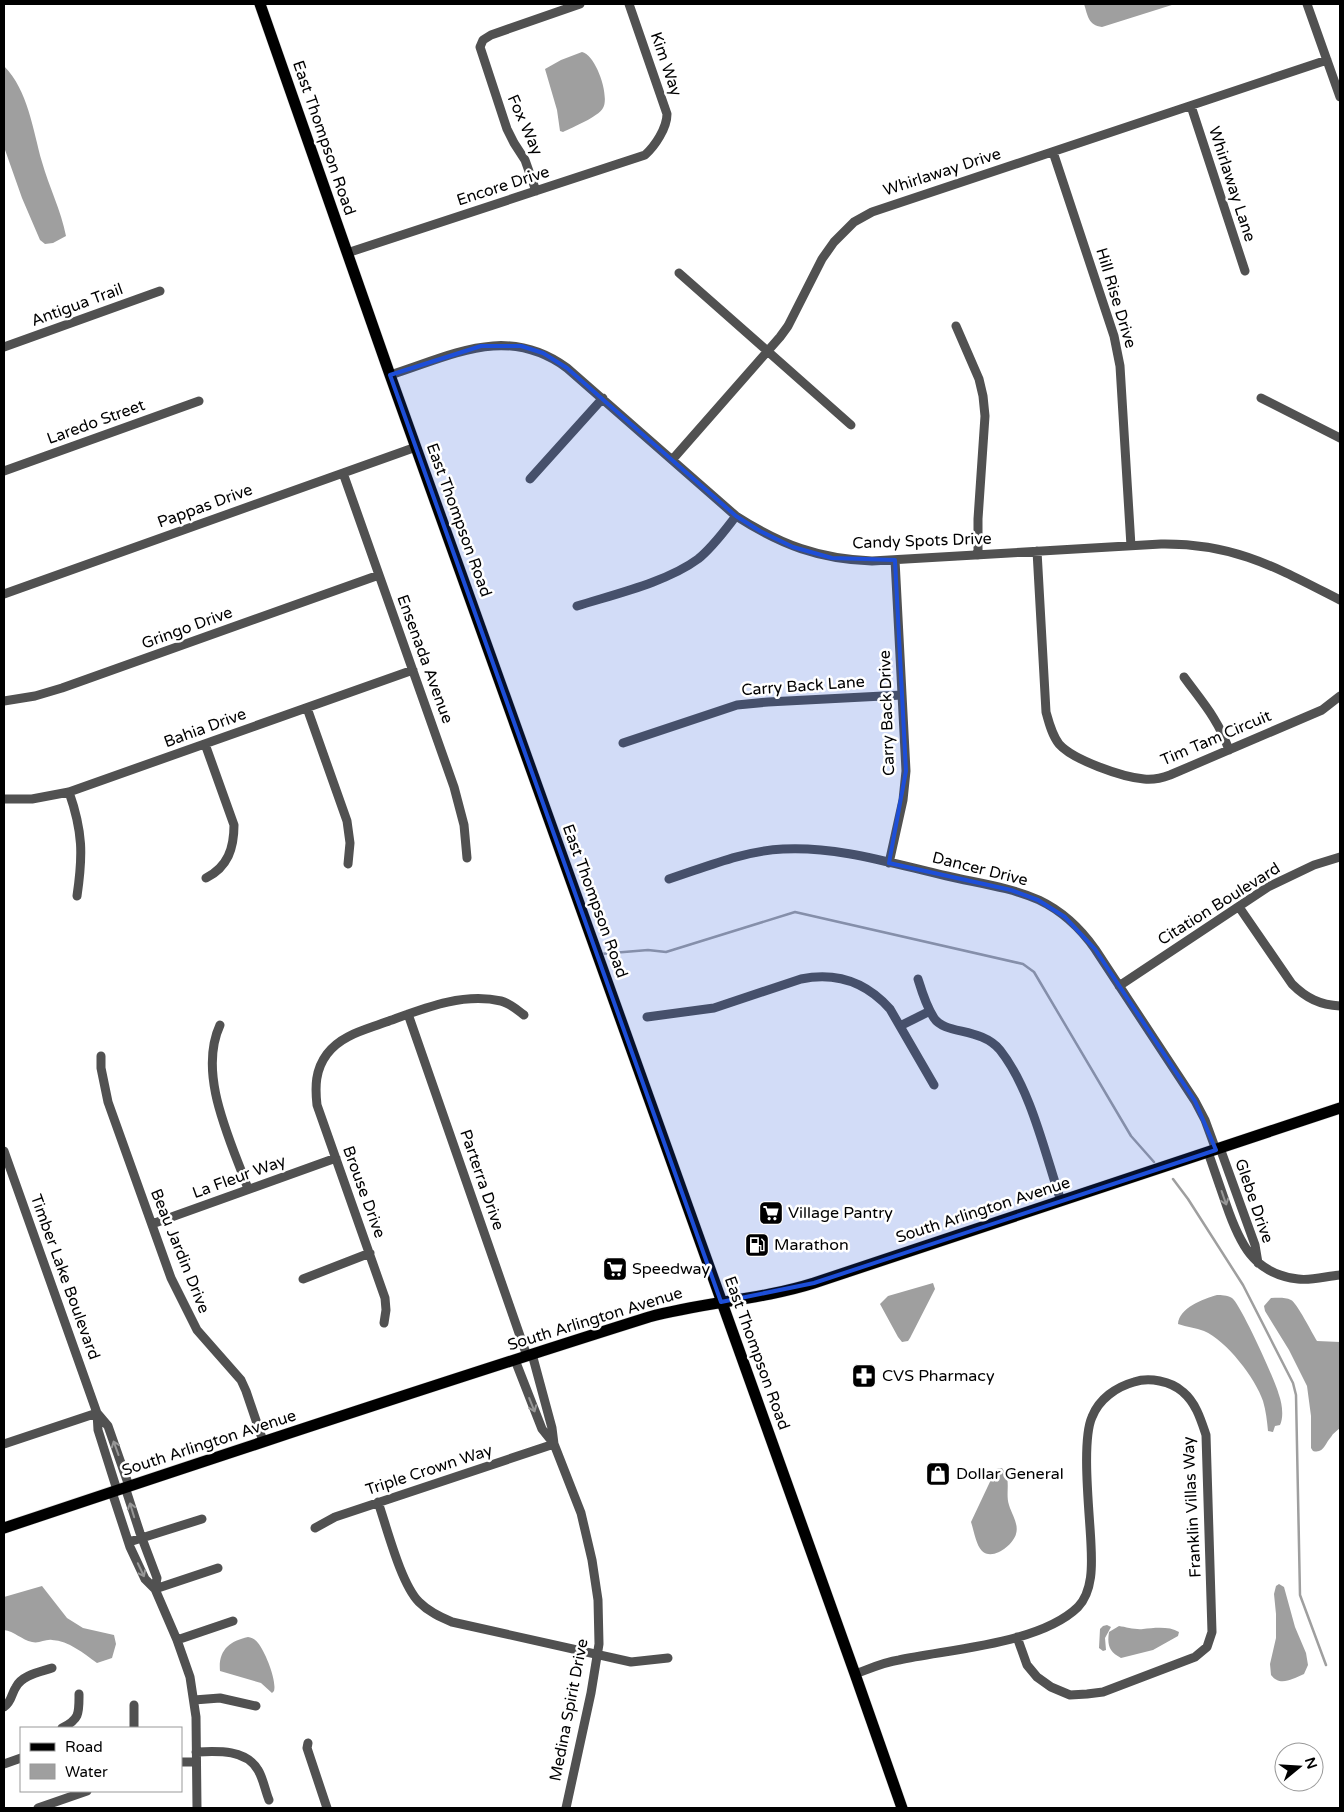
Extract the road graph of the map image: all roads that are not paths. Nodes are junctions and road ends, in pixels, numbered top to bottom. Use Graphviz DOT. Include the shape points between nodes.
graph roads {
  1 [pos="260,4"];
  2 [pos="580,4"];
  3 [pos="629,4"];
  4 [pos="1307,4"];
  5 [pos="1327,60"];
  6 [pos="1340,97"];
  7 [pos="1191,106"];
  8 [pos="659,134"];
  9 [pos="1053,152"];
  10 [pos="536,191"];
  11 [pos="347,253"];
  12 [pos="1246,271"];
  13 [pos="679,273"];
  14 [pos="160,291"];
  15 [pos="956,326"];
  16 [pos="4,347"];
  17 [pos="768,351"];
  18 [pos="390,375"];
  19 [pos="603,398"];
  20 [pos="1260,398"];
  21 [pos="199,401"];
  22 [pos="851,425"];
  23 [pos="1340,438"];
  24 [pos="416,447"];
  25 [pos="672,460"];
  26 [pos="4,471"];
  27 [pos="343,473"];
  28 [pos="530,479"];
  29 [pos="736,516"];
  30 [pos="1131,546"];
  31 [pos="1037,551"];
  32 [pos="978,555"];
  33 [pos="895,560"];
  34 [pos="379,576"];
  35 [pos="4,594"];
  36 [pos="1340,600"];
  37 [pos="577,606"];
  38 [pos="413,670"];
  39 [pos="1184,677"];
  40 [pos="902,695"];
  41 [pos="1340,696"];
  42 [pos="4,701"];
  43 [pos="307,708"];
  44 [pos="623,743"];
  45 [pos="205,744"];
  46 [pos="1229,750"];
  47 [pos="69,792"];
  48 [pos="4,799"];
  49 [pos="1340,856"];
  50 [pos="467,858"];
  51 [pos="889,863"];
  52 [pos="348,864"];
  53 [pos="206,878"];
  54 [pos="669,879"];
  55 [pos="77,896"];
  56 [pos="1239,907"];
  57 [pos="918,979"];
  58 [pos="1119,986"];
  59 [pos="1340,1006"];
  60 [pos="930,1011"];
  61 [pos="408,1014"];
  62 [pos="524,1015"];
  63 [pos="647,1017"];
  64 [pos="220,1025"];
  65 [pos="900,1026"];
  66 [pos="101,1056"];
  67 [pos="934,1085"];
  68 [pos="1340,1108"];
  69 [pos="1215,1150"];
  70 [pos="4,1151"];
  71 [pos="336,1158"];
  72 [pos="248,1189"];
  73 [pos="1062,1201"];
  74 [pos="152,1224"];
  75 [pos="370,1253"];
  76 [pos="1258,1264"];
  77 [pos="1340,1275"];
  78 [pos="303,1278"];
  79 [pos="721,1302"];
  80 [pos="384,1323"];
  81 [pos="529,1355"];
  82 [pos="515,1360"];
  83 [pos="97,1413"];
  84 [pos="263,1441"];
  85 [pos="4,1444"];
  86 [pos="554,1444"];
  87 [pos="121,1489"];
  88 [pos="378,1502"];
  89 [pos="202,1518"];
  90 [pos="4,1528"];
  91 [pos="316,1528"];
  92 [pos="142,1538"];
  93 [pos="129,1542"];
  94 [pos="218,1568"];
  95 [pos="155,1589"];
  96 [pos="233,1621"];
  97 [pos="1017,1637"];
  98 [pos="177,1640"];
  99 [pos="597,1654"];
  100 [pos="668,1658"];
  101 [pos="52,1668"];
  102 [pos="855,1674"];
  103 [pos="79,1694"];
  104 [pos="194,1700"];
  105 [pos="134,1705"];
  106 [pos="256,1706"];
  107 [pos="4,1707"];
  108 [pos="64,1727"];
  109 [pos="134,1727"];
  110 [pos="308,1743"];
  111 [pos="196,1752"];
  112 [pos="20,1758"];
  113 [pos="182,1762"];
  114 [pos="196,1762"];
  115 [pos="4,1764"];
  116 [pos="84,1792"];
  117 [pos="269,1800"];
  118 [pos="38,1808"];
  119 [pos="197,1808"];
  120 [pos="327,1808"];
  121 [pos="566,1808"];
  122 [pos="902,1808"];
  1 -- 11 [label="main road, East Thompson Road"];
  2 -- 10 [label="street, Fox Way" via="491,34 480,47 507,130 525,160"];
  3 -- 8 [label="street, Kim Way" via="667,114"];
  4 -- 5 [label="street"];
  5 -- 6 [label="street"];
  5 -- 7 [label="street, Whirlaway Drive"];
  7 -- 9 [label="street, Whirlaway Drive"];
  7 -- 12 [label="street, Whirlaway Lane"];
  8 -- 10 [label="street, Encore Drive" via="645,155"];
  9 -- 17 [label="street, Whirlaway Drive" via="883,207 854,222 822,259 788,326"];
  9 -- 30 [label="street, Hill Rise Drive" via="1114,336 1120,366"];
  10 -- 11 [label="street, Encore Drive"];
  11 -- 18 [label="main road, East Thompson Road"];
  13 -- 17 [label="street"];
  14 -- 16 [label="street, Antigua Trail"];
  15 -- 32 [label="street" via="979,379 985,416"];
  17 -- 22 [label="street"];
  17 -- 25 [label="street, Whirlaway Drive"];
  18 -- 19 [label="street, Candy Spots Drive" via="481,346 513,345 536,350 558,360"];
  18 -- 24 [label="main road, East Thompson Road"];
  19 -- 25 [label="street, Candy Spots Drive"];
  19 -- 28 [label="street"];
  20 -- 23 [label="street"];
  21 -- 26 [label="street, Laredo Street"];
  24 -- 27 [label="street, Pappas Drive"];
  24 -- 79 [label="main road, East Thompson Road"];
  25 -- 29 [label="street, Candy Spots Drive"];
  27 -- 34 [label="street, Ensenada Avenue"];
  27 -- 35 [label="street, Pappas Drive"];
  29 -- 33 [label="street, Candy Spots Drive" via="778,541 812,553 852,560"];
  29 -- 37 [label="street" via="708,551 681,570"];
  30 -- 31 [label="street, Candy Spots Drive"];
  30 -- 36 [label="street, Candy Spots Drive" via="1199,545 1234,552 1262,561"];
  31 -- 32 [label="street, Candy Spots Drive"];
  31 -- 46 [label="street, Tim Tam Circuit" via="1046,712 1058,743 1082,760 1129,777 1146,779 1170,775"];
  32 -- 33 [label="street, Candy Spots Drive"];
  33 -- 40 [label="street, Carry Back Drive"];
  34 -- 38 [label="street, Ensenada Avenue"];
  34 -- 42 [label="street, Gringo Drive" via="62,688"];
  38 -- 43 [label="street, Bahia Drive"];
  38 -- 50 [label="street, Ensenada Avenue" via="459,802"];
  39 -- 46 [label="street" via="1210,709"];
  40 -- 44 [label="street, Carry Back Lane" via="738,706"];
  40 -- 51 [label="street, Carry Back Drive" via="906,771"];
  41 -- 46 [label="street, Tim Tam Circuit" via="1322,710"];
  43 -- 45 [label="street, Bahia Drive"];
  43 -- 52 [label="street" via="347,823 350,842"];
  45 -- 47 [label="street, Bahia Drive"];
  45 -- 53 [label="street" via="234,825 233,846 227,858"];
  47 -- 48 [label="street, Bahia Drive" via="32,799"];
  47 -- 55 [label="street" via="81,838"];
  49 -- 56 [label="street, Citation Boulevard" via="1294,874"];
  51 -- 54 [label="street, Dancer Drive" via="822,850 781,849 740,856"];
  51 -- 58 [label="street, Dancer Drive" via="1010,890 1048,905 1083,934"];
  56 -- 58 [label="street, Citation Boulevard"];
  56 -- 59 [label="street" via="1301,993 1326,1005"];
  57 -- 60 [label="street"];
  58 -- 69 [label="street, Dancer Drive" via="1195,1101"];
  60 -- 65 [label="street"];
  60 -- 73 [label="street" via="934,1020 946,1027 980,1035 1000,1050 1027,1098"];
  61 -- 62 [label="street" via="443,1004 483,1000 507,1003"];
  61 -- 71 [label="street, Brouse Drive" via="344,1038 325,1056 315,1084 317,1105"];
  61 -- 81 [label="street, Parterra Drive"];
  63 -- 65 [label="street" via="714,1008 801,980 829,977 858,984 876,994"];
  64 -- 72 [label="street" via="212,1056 215,1092"];
  65 -- 67 [label="street"];
  66 -- 74 [label="street, Beau Jardin Drive" via="105,1093"];
  68 -- 69 [label="main road, South Arlington Avenue"];
  69 -- 73 [label="main road, South Arlington Avenue"];
  69 -- 76 [label="street, Glebe Drive" via="1255,1245"];
  69 -- 76 [label="street, Glebe Drive, one-way" via="1233,1224"];
  70 -- 83 [label="street, Timber Lake Boulevard"];
  71 -- 72 [label="street, La Fleur Way"];
  71 -- 75 [label="street, Brouse Drive"];
  72 -- 74 [label="street, La Fleur Way"];
  73 -- 79 [label="main road, South Arlington Avenue" via="804,1286"];
  74 -- 84 [label="street, Beau Jardin Drive" via="171,1278 195,1327 244,1386"];
  75 -- 78 [label="street"];
  75 -- 80 [label="street, Brouse Drive" via="385,1298"];
  76 -- 77 [label="street, Glebe Drive" via="1278,1275 1300,1280"];
  79 -- 81 [label="main road, South Arlington Avenue" via="656,1315"];
  79 -- 102 [label="main road, East Thompson Road"];
  81 -- 82 [label="main road, South Arlington Avenue"];
  81 -- 86 [label="street, Medina Spirit Drive" via="550,1420"];
  82 -- 84 [label="main road, South Arlington Avenue"];
  82 -- 86 [label="street, Medina Spirit Drive, one-way" via="542,1429"];
  83 -- 85 [label="street"];
  83 -- 87 [label="street, Timber Lake Boulevard" via="108,1426"];
  84 -- 87 [label="main road, South Arlington Avenue"];
  86 -- 88 [label="street, Triple Crown Way"];
  86 -- 99 [label="street, Medina Spirit Drive" via="580,1513 592,1560 598,1600"];
  87 -- 90 [label="main road, South Arlington Avenue"];
  92 -- 87 [label="street, Timber Lake Boulevard, one-way"];
  87 -- 93 [label="street, Timber Lake Boulevard"];
  88 -- 91 [label="street, Triple Crown Way" via="335,1517"];
  88 -- 99 [label="street" via="405,1582 418,1601 434,1614 452,1622"];
  89 -- 92 [label="street"];
  92 -- 93 [label="street"];
  92 -- 95 [label="street, Timber Lake Boulevard" via="157,1578"];
  93 -- 95 [label="street, Timber Lake Boulevard, one-way" via="145,1579"];
  94 -- 95 [label="street"];
  95 -- 98 [label="street"];
  96 -- 98 [label="street"];
  97 -- 97 [label="street, Franklin Villas Way" via="1067,1617 1080,1605 1088,1588 1092,1567 1087,1441 1091,1418 1102,1401 1120,1386 1140,1380 1163,1381 1183,1392 1200,1414 1206,1435 1212,1632 1207,1647 1180,1664 1103,1692 1070,1695 1051,1687 1032,1671"];
  97 -- 102 [label="street" via="897,1660"];
  98 -- 104 [label="street"];
  99 -- 100 [label="street" via="631,1662"];
  99 -- 121 [label="street, Medina Spirit Drive"];
  101 -- 107 [label="street" via="23,1679"];
  102 -- 122 [label="main road, East Thompson Road"];
  103 -- 108 [label="street" via="78,1716"];
  104 -- 106 [label="street" via="220,1698"];
  104 -- 111 [label="street"];
  105 -- 109 [label="street"];
  110 -- 120 [label="street"];
  111 -- 114 [label="street"];
  111 -- 117 [label="street" via="224,1752 250,1760 259,1771"];
  112 -- 115 [label="street"];
  113 -- 114 [label="street"];
  114 -- 119 [label="street"];
  116 -- 118 [label="street"];
}
